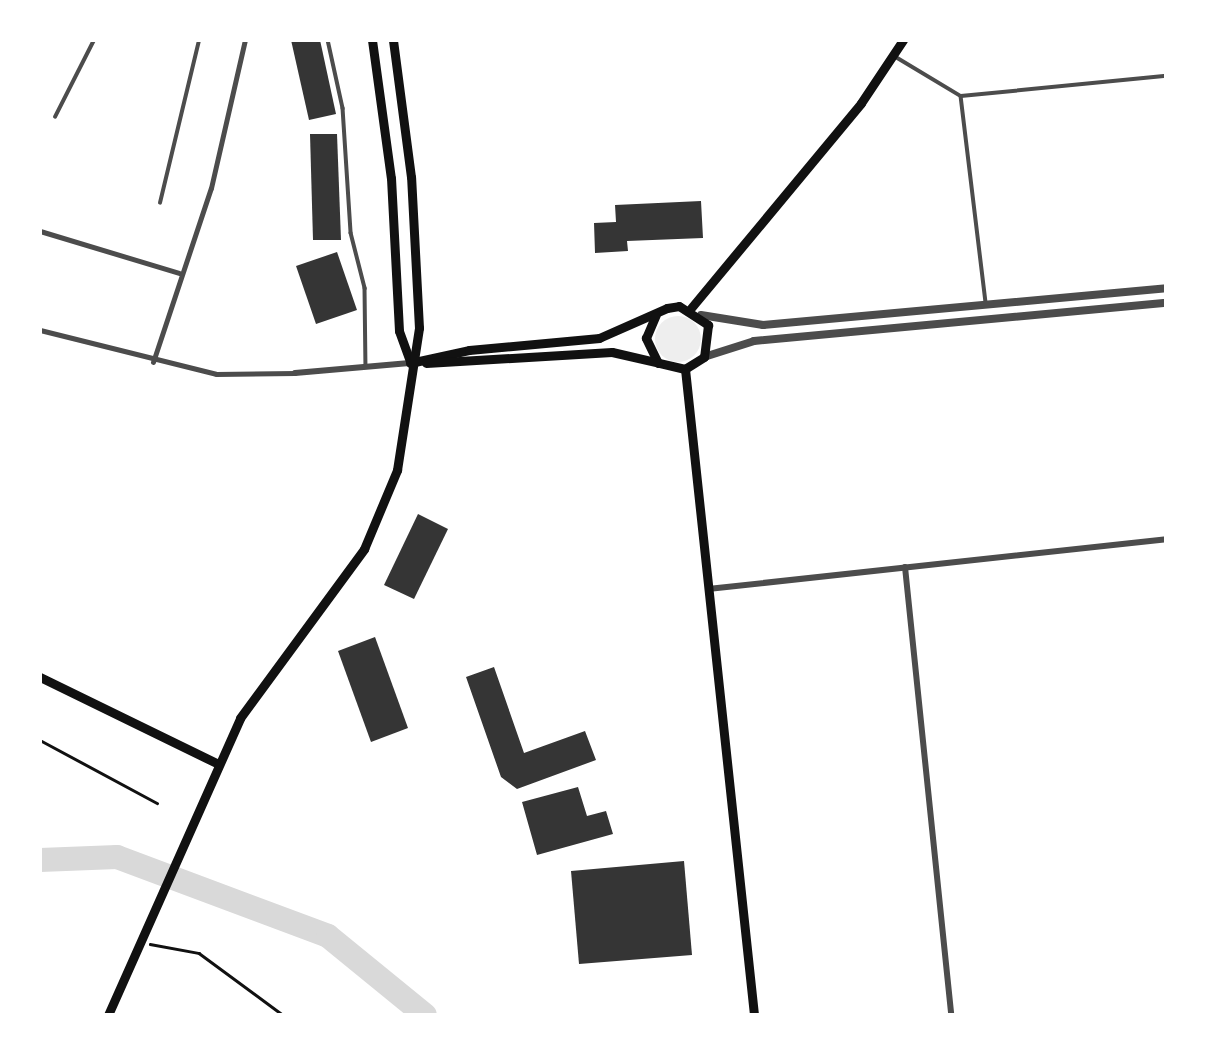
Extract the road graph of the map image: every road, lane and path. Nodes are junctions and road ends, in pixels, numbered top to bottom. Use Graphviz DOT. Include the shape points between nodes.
graph roads {
  1 [pos="93,40"];
  2 [pos="199,40"];
  3 [pos="246,40"];
  4 [pos="328,40"];
  5 [pos="372,40"];
  6 [pos="393,40"];
  7 [pos="903,40"];
  8 [pos="896,57"];
  9 [pos="1166,76"];
  10 [pos="961,96"];
  11 [pos="55,117"];
  12 [pos="160,203"];
  13 [pos="40,231"];
  14 [pos="179,273"];
  15 [pos="1166,288"];
  16 [pos="1166,303"];
  17 [pos="986,305"];
  18 [pos="691,309"];
  19 [pos="656,315"];
  20 [pos="701,315"];
  21 [pos="40,330"];
  22 [pos="704,357"];
  23 [pos="153,362"];
  24 [pos="410,363"];
  25 [pos="658,363"];
  26 [pos="366,368"];
  27 [pos="685,369"];
  28 [pos="295,373"];
  29 [pos="1166,539"];
  30 [pos="905,568"];
  31 [pos="708,589"];
  32 [pos="40,677"];
  33 [pos="40,740"];
  34 [pos="218,764"];
  35 [pos="157,803"];
  36 [pos="140,942"];
  37 [pos="108,1015"];
  38 [pos="283,1015"];
  39 [pos="754,1015"];
  40 [pos="951,1015"];
  1 -- 11 [label="lane"];
  2 -- 12 [label="lane"];
  3 -- 14 [label="street" via="218,163"];
  4 -- 26 [label="lane" via="343,108 351,233 365,288"];
  5 -- 24 [label="main road" via="391,178 399,331"];
  6 -- 24 [label="main road" via="416,256 419,328"];
  7 -- 8 [label="main road"];
  8 -- 10 [label="lane"];
  8 -- 18 [label="main road"];
  9 -- 10 [label="lane"];
  10 -- 17 [label="lane"];
  13 -- 14 [label="street"];
  14 -- 23 [label="street"];
  15 -- 17 [label="street"];
  16 -- 22 [label="street" via="754,341"];
  17 -- 20 [label="street" via="750,326"];
  18 -- 19 [label="main road" via="679,306"];
  18 -- 20 [label="main road"];
  19 -- 24 [label="main road" via="599,338 469,350"];
  19 -- 25 [label="main road" via="646,338"];
  20 -- 22 [label="main road" via="710,336"];
  21 -- 23 [label="street"];
  22 -- 27 [label="main road"];
  23 -- 28 [label="street" via="216,374"];
  24 -- 25 [label="main road" via="612,352"];
  24 -- 26 [label="street"];
  24 -- 34 [label="main road" via="402,449 376,528 262,681"];
  25 -- 27 [label="main road"];
  26 -- 28 [label="street"];
  27 -- 31 [label="main road"];
  29 -- 30 [label="street"];
  30 -- 31 [label="street"];
  30 -- 40 [label="street"];
  31 -- 39 [label="main road"];
  32 -- 34 [label="main road"];
  33 -- 35 [label="path"];
  34 -- 36 [label="main road"];
  36 -- 37 [label="main road"];
  36 -- 38 [label="path" via="199,953"];
}
